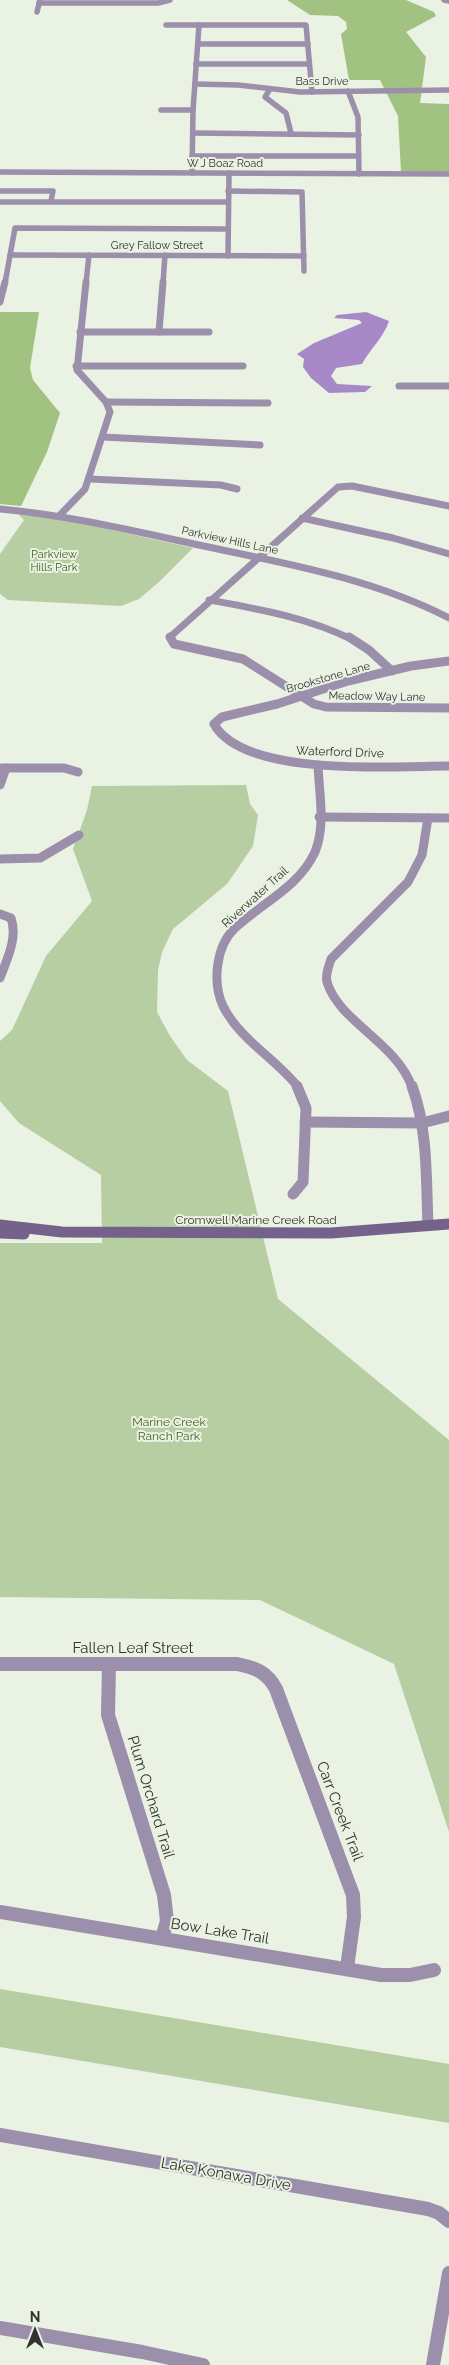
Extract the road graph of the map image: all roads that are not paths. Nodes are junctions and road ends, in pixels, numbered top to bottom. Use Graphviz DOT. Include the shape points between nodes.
graph roads {
  1 [pos="170,0"];
  2 [pos="444,0"];
  3 [pos="39,1"];
  4 [pos="104,1"];
  5 [pos="449,1"];
  6 [pos="36,12"];
  7 [pos="166,25"];
  8 [pos="198,25"];
  9 [pos="198,44"];
  10 [pos="308,44"];
  11 [pos="196,64"];
  12 [pos="309,64"];
  13 [pos="195,84"];
  14 [pos="270,89"];
  15 [pos="449,90"];
  16 [pos="312,92"];
  17 [pos="348,92"];
  18 [pos="161,110"];
  19 [pos="193,110"];
  20 [pos="193,133"];
  21 [pos="290,133"];
  22 [pos="359,135"];
  23 [pos="192,156"];
  24 [pos="357,156"];
  25 [pos="0,172"];
  26 [pos="192,173"];
  27 [pos="229,173"];
  28 [pos="359,174"];
  29 [pos="449,174"];
  30 [pos="0,191"];
  31 [pos="228,192"];
  32 [pos="0,202"];
  33 [pos="51,202"];
  34 [pos="228,202"];
  35 [pos="228,229"];
  36 [pos="10,255"];
  37 [pos="89,255"];
  38 [pos="165,255"];
  39 [pos="228,256"];
  40 [pos="304,256"];
  41 [pos="304,271"];
  42 [pos="0,302"];
  43 [pos="80,332"];
  44 [pos="159,332"];
  45 [pos="209,332"];
  46 [pos="76,366"];
  47 [pos="242,366"];
  48 [pos="398,386"];
  49 [pos="449,386"];
  50 [pos="106,402"];
  51 [pos="268,403"];
  52 [pos="103,437"];
  53 [pos="260,445"];
  54 [pos="90,478"];
  55 [pos="237,489"];
  56 [pos="449,499"];
  57 [pos="446,505"];
  58 [pos="0,509"];
  59 [pos="59,516"];
  60 [pos="302,518"];
  61 [pos="449,554"];
  62 [pos="257,558"];
  63 [pos="209,600"];
  64 [pos="449,618"];
  65 [pos="449,661"];
  66 [pos="392,671"];
  67 [pos="301,697"];
  68 [pos="449,708"];
  69 [pos="215,721"];
  70 [pos="318,765"];
  71 [pos="449,766"];
  72 [pos="3,768"];
  73 [pos="78,772"];
  74 [pos="0,785"];
  75 [pos="319,817"];
  76 [pos="428,818"];
  77 [pos="449,818"];
  78 [pos="79,835"];
  79 [pos="0,859"];
  80 [pos="0,914"];
  81 [pos="1,974"];
  82 [pos="449,1116"];
  83 [pos="305,1122"];
  84 [pos="422,1123"];
  85 [pos="293,1194"];
  86 [pos="449,1224"];
  87 [pos="0,1225"];
  88 [pos="428,1225"];
  89 [pos="62,1232"];
  90 [pos="0,1233"];
  91 [pos="0,1664"];
  92 [pos="110,1664"];
  93 [pos="265,1672"];
  94 [pos="0,1912"];
  95 [pos="162,1938"];
  96 [pos="347,1968"];
  97 [pos="434,1970"];
  98 [pos="0,2135"];
  99 [pos="449,2221"];
  100 [pos="449,2273"];
  101 [pos="0,2328"];
  102 [pos="203,2365"];
  103 [pos="432,2365"];
  1 -- 4 [label="street" via="158,3"];
  2 -- 5 [label="street"];
  3 -- 4 [label="street"];
  3 -- 6 [label="street"];
  7 -- 8 [label="street"];
  8 -- 9 [label="street"];
  8 -- 10 [label="street" via="306,25"];
  9 -- 10 [label="street"];
  9 -- 11 [label="street"];
  10 -- 12 [label="street"];
  11 -- 12 [label="street"];
  11 -- 13 [label="street"];
  12 -- 16 [label="street"];
  13 -- 14 [label="street, Bass Drive"];
  13 -- 19 [label="street"];
  14 -- 16 [label="street, Bass Drive"];
  14 -- 21 [label="street" via="265,97 287,113"];
  15 -- 17 [label="street, Bass Drive"];
  16 -- 17 [label="street, Bass Drive"];
  17 -- 22 [label="street" via="349,102 357,114"];
  18 -- 19 [label="street"];
  19 -- 20 [label="street"];
  20 -- 21 [label="street"];
  20 -- 23 [label="street"];
  21 -- 22 [label="street"];
  22 -- 24 [label="street"];
  23 -- 24 [label="street"];
  23 -- 26 [label="street"];
  24 -- 28 [label="street"];
  25 -- 26 [label="street, W J Boaz Road"];
  26 -- 27 [label="street, W J Boaz Road"];
  27 -- 28 [label="street, W J Boaz Road"];
  27 -- 31 [label="street"];
  28 -- 29 [label="street, W J Boaz Road"];
  30 -- 33 [label="street" via="53,191"];
  31 -- 34 [label="street"];
  31 -- 40 [label="street" via="302,192"];
  32 -- 33 [label="street"];
  33 -- 34 [label="street"];
  34 -- 35 [label="street"];
  35 -- 36 [label="street" via="15,228"];
  35 -- 39 [label="street"];
  36 -- 37 [label="street, Grey Fallow Street"];
  36 -- 42 [label="street"];
  37 -- 38 [label="street, Grey Fallow Street"];
  37 -- 43 [label="street"];
  38 -- 39 [label="street, Grey Fallow Street"];
  38 -- 44 [label="street"];
  39 -- 40 [label="street, Grey Fallow Street"];
  40 -- 41 [label="street"];
  43 -- 44 [label="street"];
  43 -- 46 [label="street"];
  44 -- 45 [label="street"];
  46 -- 47 [label="street"];
  46 -- 50 [label="street" via="78,373"];
  48 -- 49 [label="street"];
  50 -- 51 [label="street"];
  50 -- 52 [label="street" via="110,412"];
  52 -- 53 [label="street"];
  52 -- 54 [label="street"];
  54 -- 55 [label="street" via="221,485"];
  54 -- 59 [label="street" via="81,494"];
  56 -- 57 [label="street"];
  57 -- 60 [label="street" via="344,486 338,487"];
  58 -- 59 [label="street, Parkview Hills Lane"];
  59 -- 62 [label="street, Parkview Hills Lane"];
  60 -- 61 [label="street"];
  60 -- 62 [label="street"];
  62 -- 63 [label="street"];
  62 -- 64 [label="street, Parkview Hills Lane" via="372,585 415,600"];
  63 -- 66 [label="street" via="329,629 369,650"];
  63 -- 67 [label="street, Meadow Way Lane" via="176,630 170,641 243,659"];
  65 -- 66 [label="street, Brookstone Lane"];
  66 -- 67 [label="street, Brookstone Lane"];
  67 -- 68 [label="street, Meadow Way Lane" via="326,707"];
  67 -- 69 [label="street, Brookstone Lane"];
  69 -- 70 [label="street, Waterford Drive" via="219,732 248,750 278,760"];
  70 -- 71 [label="street, Waterford Drive"];
  70 -- 75 [label="street, Riverwater Trail"];
  72 -- 73 [label="street" via="64,768"];
  72 -- 74 [label="street"];
  75 -- 76 [label="street"];
  75 -- 83 [label="street, Riverwater Trail" via="318,844 308,863 291,883 235,928 228,936 217,965 217,985 224,1006 248,1038 297,1086 306,1108"];
  76 -- 77 [label="street"];
  76 -- 84 [label="street" via="422,855 408,882 331,959 327,971 335,996 400,1064 417,1101"];
  78 -- 79 [label="street" via="47,856"];
  80 -- 81 [label="street" via="12,918 15,924"];
  82 -- 84 [label="street"];
  83 -- 84 [label="street"];
  83 -- 85 [label="street, Riverwater Trail" via="303,1182"];
  84 -- 88 [label="street"];
  86 -- 88 [label="main road, Cromwell Marine Creek Road"];
  87 -- 89 [label="main road, Cromwell Marine Creek Road"];
  88 -- 89 [label="main road, Cromwell Marine Creek Road" via="323,1233"];
  89 -- 90 [label="main road, Cromwell Marine Creek Road"];
  91 -- 92 [label="street, Fallen Leaf Street"];
  92 -- 93 [label="street, Fallen Leaf Street" via="237,1664"];
  92 -- 95 [label="street, Plum Orchard Trail" via="108,1715 164,1895 167,1921"];
  93 -- 96 [label="street, Carr Creek Trail" via="276,1689 353,1895 354,1917"];
  94 -- 95 [label="street, Bow Lake Trail"];
  95 -- 96 [label="street, Bow Lake Trail"];
  96 -- 97 [label="street, Bow Lake Trail" via="385,1976 408,1976"];
  98 -- 99 [label="street, Lake Konawa Drive" via="428,2209"];
  100 -- 103 [label="street"];
  101 -- 102 [label="street"];
}
